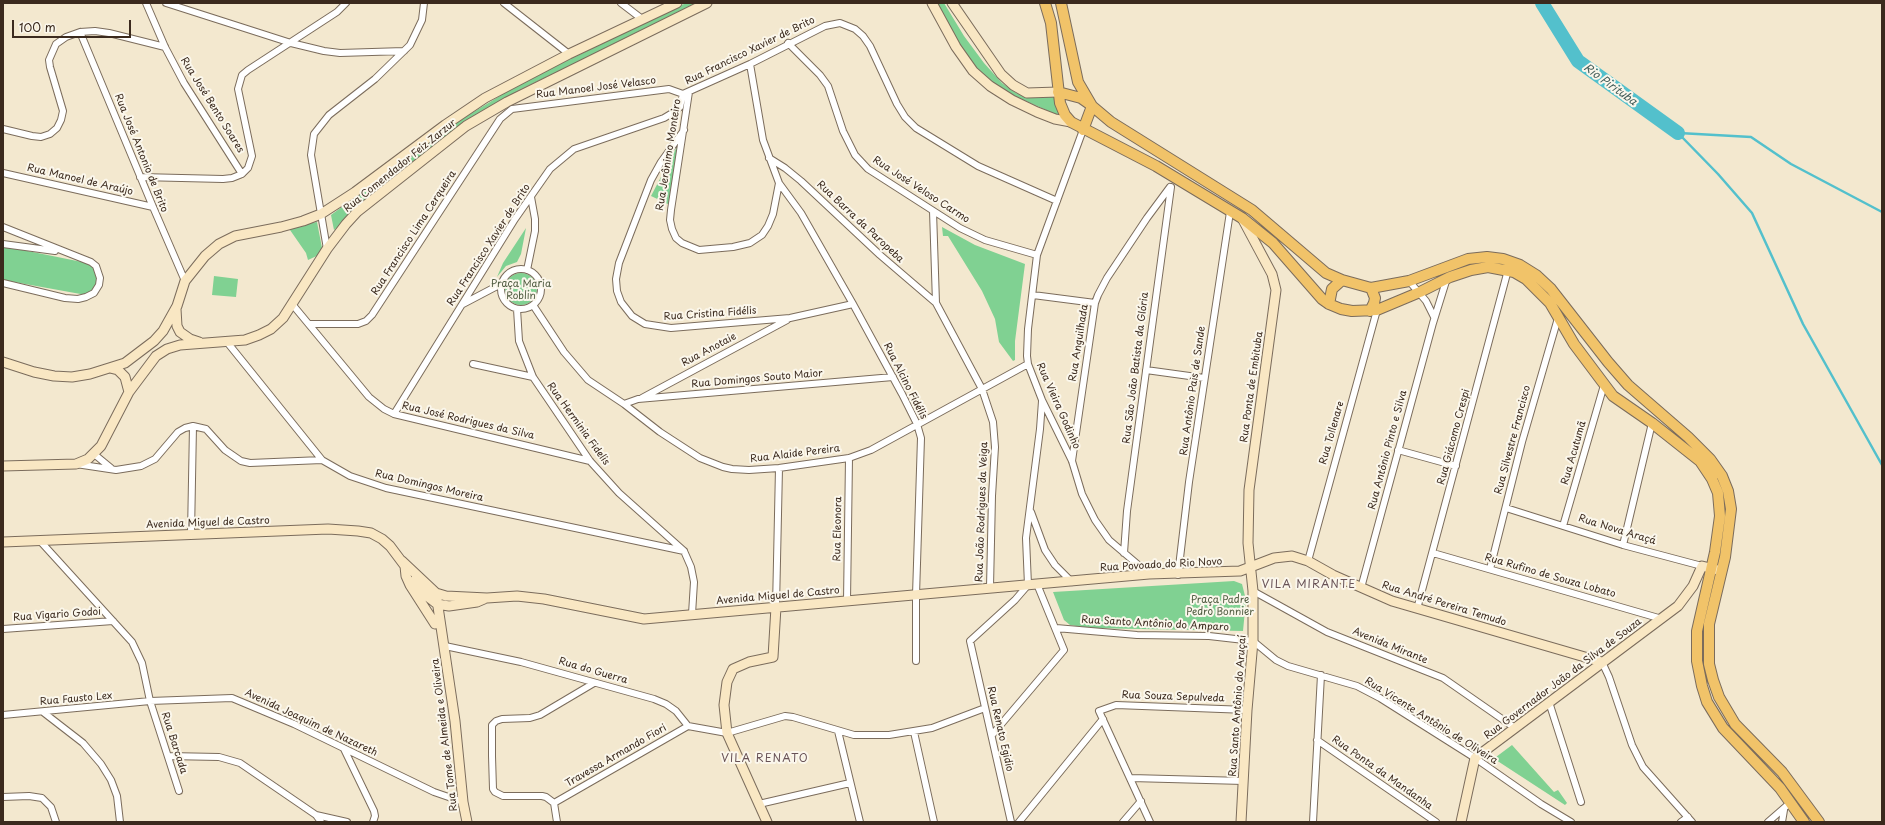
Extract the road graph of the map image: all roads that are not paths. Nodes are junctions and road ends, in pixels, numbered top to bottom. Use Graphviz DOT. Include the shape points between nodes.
graph roads {
  1 [pos="146,3"];
  2 [pos="166,3"];
  3 [pos="346,3"];
  4 [pos="424,3"];
  5 [pos="504,3"];
  6 [pos="621,3"];
  7 [pos="677,3"];
  8 [pos="707,3"];
  9 [pos="932,3"];
  10 [pos="952,3"];
  11 [pos="1045,3"];
  12 [pos="1060,3"];
  13 [pos="642,19"];
  14 [pos="80,32"];
  15 [pos="291,43"];
  16 [pos="788,43"];
  17 [pos="166,47"];
  18 [pos="404,51"];
  19 [pos="569,54"];
  20 [pos="750,64"];
  21 [pos="1022,90"];
  22 [pos="1058,92"];
  23 [pos="686,93"];
  24 [pos="1016,102"];
  25 [pos="509,105"];
  26 [pos="1092,106"];
  27 [pos="1071,122"];
  28 [pos="3,130"];
  29 [pos="684,130"];
  30 [pos="1083,130"];
  31 [pos="769,158"];
  32 [pos="3,172"];
  33 [pos="242,174"];
  34 [pos="140,177"];
  35 [pos="1173,182"];
  36 [pos="779,183"];
  37 [pos="531,197"];
  38 [pos="1057,201"];
  39 [pos="153,207"];
  40 [pos="933,211"];
  41 [pos="1230,212"];
  42 [pos="320,214"];
  43 [pos="1242,218"];
  44 [pos="3,227"];
  45 [pos="3,244"];
  46 [pos="327,250"];
  47 [pos="64,252"];
  48 [pos="1037,255"];
  49 [pos="527,270"];
  50 [pos="1508,270"];
  51 [pos="1447,278"];
  52 [pos="1342,280"];
  53 [pos="185,281"];
  54 [pos="1409,281"];
  55 [pos="3,283"];
  56 [pos="501,284"];
  57 [pos="1371,288"];
  58 [pos="1420,292"];
  59 [pos="1032,294"];
  60 [pos="936,303"];
  61 [pos="1095,303"];
  62 [pos="292,304"];
  63 [pos="853,304"];
  64 [pos="1329,304"];
  65 [pos="462,305"];
  66 [pos="532,305"];
  67 [pos="177,306"];
  68 [pos="517,309"];
  69 [pos="1373,311"];
  70 [pos="1434,317"];
  71 [pos="790,318"];
  72 [pos="1558,318"];
  73 [pos="309,324"];
  74 [pos="227,342"];
  75 [pos="202,343"];
  76 [pos="3,362"];
  77 [pos="473,364"];
  78 [pos="1028,364"];
  79 [pos="110,368"];
  80 [pos="1146,370"];
  81 [pos="893,376"];
  82 [pos="532,377"];
  83 [pos="1204,378"];
  84 [pos="1604,385"];
  85 [pos="982,389"];
  86 [pos="129,392"];
  87 [pos="638,399"];
  88 [pos="1042,400"];
  89 [pos="624,404"];
  90 [pos="394,414"];
  91 [pos="1652,423"];
  92 [pos="917,424"];
  93 [pos="193,426"];
  94 [pos="1398,450"];
  95 [pos="94,454"];
  96 [pos="849,458"];
  97 [pos="322,460"];
  98 [pos="590,460"];
  99 [pos="1072,461"];
  100 [pos="76,464"];
  101 [pos="3,466"];
  102 [pos="1456,466"];
  103 [pos="779,468"];
  104 [pos="116,470"];
  105 [pos="1506,508"];
  106 [pos="1031,511"];
  107 [pos="1563,526"];
  108 [pos="191,534"];
  109 [pos="3,542"];
  110 [pos="41,542"];
  111 [pos="1623,545"];
  112 [pos="684,551"];
  113 [pos="1124,553"];
  114 [pos="1432,553"];
  115 [pos="1308,561"];
  116 [pos="403,563"];
  117 [pos="1250,567"];
  118 [pos="1707,567"];
  119 [pos="1490,569"];
  120 [pos="1240,571"];
  121 [pos="1722,571"];
  122 [pos="1149,574"];
  123 [pos="1178,575"];
  124 [pos="1072,582"];
  125 [pos="1033,584"];
  126 [pos="990,588"];
  127 [pos="1360,588"];
  128 [pos="1253,591"];
  129 [pos="432,595"];
  130 [pos="916,595"];
  131 [pos="487,598"];
  132 [pos="847,601"];
  133 [pos="438,604"];
  134 [pos="776,608"];
  135 [pos="1417,609"];
  136 [pos="692,614"];
  137 [pos="1662,619"];
  138 [pos="113,621"];
  139 [pos="435,624"];
  140 [pos="1056,628"];
  141 [pos="3,629"];
  142 [pos="1253,641"];
  143 [pos="445,646"];
  144 [pos="916,661"];
  145 [pos="1602,662"];
  146 [pos="1321,675"];
  147 [pos="594,683"];
  148 [pos="150,701"];
  149 [pos="1549,702"];
  150 [pos="985,708"];
  151 [pos="1247,710"];
  152 [pos="43,712"];
  153 [pos="3,715"];
  154 [pos="1103,719"];
  155 [pos="688,726"];
  156 [pos="1515,728"];
  157 [pos="838,731"];
  158 [pos="914,732"];
  159 [pos="727,733"];
  160 [pos="992,735"];
  161 [pos="1317,740"];
  162 [pos="344,749"];
  163 [pos="168,756"];
  164 [pos="1476,758"];
  165 [pos="1131,778"];
  166 [pos="1244,781"];
  167 [pos="850,783"];
  168 [pos="1791,784"];
  169 [pos="179,791"];
  170 [pos="3,797"];
  171 [pos="1141,801"];
  172 [pos="463,802"];
  173 [pos="1581,802"];
  174 [pos="554,804"];
  175 [pos="758,804"];
  176 [pos="1787,806"];
  177 [pos="1809,808"];
  178 [pos="316,815"];
  179 [pos="1690,820"];
  180 [pos="56,822"];
  181 [pos="120,822"];
  182 [pos="321,822"];
  183 [pos="348,822"];
  184 [pos="373,822"];
  185 [pos="467,822"];
  186 [pos="557,822"];
  187 [pos="767,822"];
  188 [pos="860,822"];
  189 [pos="934,822"];
  190 [pos="1011,822"];
  191 [pos="1019,822"];
  192 [pos="1123,822"];
  193 [pos="1150,822"];
  194 [pos="1241,822"];
  195 [pos="1313,822"];
  196 [pos="1436,822"];
  197 [pos="1461,822"];
  198 [pos="1571,822"];
  199 [pos="1681,822"];
  200 [pos="1768,822"];
  201 [pos="1782,822"];
  202 [pos="1804,822"];
  203 [pos="1819,822"];
  1 -- 17 [label="street, Rua José Bento Soares"];
  2 -- 15 [label="street"];
  3 -- 15 [label="street"];
  4 -- 18 [label="street" via="422,20 410,45"];
  5 -- 19 [label="street"];
  6 -- 13 [label="street"];
  7 -- 13 [label="street, Rua Comendador Feiz Zarzur"];
  8 -- 25 [label="street, Rua Comendador Feiz Zarzur"];
  9 -- 24 [label="street" via="956,47 973,71 990,86"];
  10 -- 21 [label="street" via="1001,74"];
  11 -- 22 [label="main road" via="1051,23"];
  12 -- 26 [label="main road" via="1078,82"];
  13 -- 19 [label="street, Rua Comendador Feiz Zarzur"];
  14 -- 17 [label="street" via="109,33"];
  14 -- 28 [label="street" via="56,44 51,53 50,67 63,111 57,128 41,137"];
  14 -- 34 [label="street, Rua José Antonio de Brito"];
  15 -- 18 [label="street" via="340,53"];
  15 -- 33 [label="street" via="248,70 239,81 238,89 252,156 248,168"];
  16 -- 20 [label="street, Rua Francisco Xavier de Brito"];
  16 -- 38 [label="street, Rua Francisco Xavier de Brito" via="825,26 840,23 855,29 864,36 897,104 916,128 984,169"];
  16 -- 40 [label="street, Rua José Veloso Carmo" via="828,86 843,131 855,155 868,169"];
  17 -- 33 [label="street, Rua José Bento Soares" via="184,83"];
  18 -- 42 [label="street" via="375,79 328,115 314,134 311,155"];
  19 -- 42 [label="street, Rua Comendador Feiz Zarzur" via="485,98 355,192"];
  20 -- 23 [label="street, Rua Francisco Xavier de Brito"];
  20 -- 31 [label="street" via="763,140"];
  21 -- 22 [label="street" via="1035,94"];
  21 -- 24 [label="street"];
  22 -- 26 [label="main road" via="1081,98"];
  22 -- 27 [label="main road" via="1063,111"];
  23 -- 25 [label="street, Rua Manoel José Velasco" via="669,89"];
  23 -- 29 [label="street, Rua Jerônimo Monteiro"];
  23 -- 37 [label="street, Rua Francisco Xavier de Brito" via="680,107 674,112 574,149 550,169"];
  24 -- 27 [label="street" via="1055,119"];
  25 -- 46 [label="street, Rua Comendador Feiz Zarzur" via="466,126 370,201 346,224"];
  25 -- 73 [label="street, Rua Francisco Lima Cerqueira" via="372,315 358,324"];
  26 -- 30 [label="main road"];
  26 -- 52 [label="main road" via="1111,122 1252,210 1326,273"];
  27 -- 30 [label="main road"];
  29 -- 36 [label="street, Rua Jerônimo Monteiro" via="670,220 676,238 682,243 699,250 708,250 750,243 762,235 768,226"];
  29 -- 71 [label="street, Rua Cristina Fidélis" via="651,180 619,263 616,279 621,302 632,316 645,324 658,327"];
  30 -- 35 [label="main road" via="1156,166"];
  30 -- 38 [label="street, Rua Vieira Godinho"];
  31 -- 36 [label="street"];
  31 -- 60 [label="street, Rua Barra da Paropeba" via="801,181 880,256"];
  32 -- 39 [label="street, Rua Manoel de Araújo"];
  33 -- 34 [label="street" via="223,179"];
  34 -- 39 [label="street, Rua José Antonio de Brito"];
  35 -- 41 [label="main road"];
  35 -- 61 [label="street, Rua Anguilhada" via="1107,278"];
  35 -- 80 [label="street, Rua São João Batista da Glória"];
  36 -- 63 [label="street, Rua Alcino Fidélis" via="801,213"];
  37 -- 49 [label="street" via="535,231"];
  37 -- 65 [label="street, Rua Francisco Xavier de Brito"];
  38 -- 48 [label="street, Rua Vieira Godinho"];
  39 -- 53 [label="street, Rua José Antonio de Brito"];
  40 -- 48 [label="street, Rua José Veloso Carmo" via="985,240"];
  40 -- 60 [label="street, Rua João Rodrigues da Veiga"];
  41 -- 43 [label="main road"];
  41 -- 83 [label="street, Rua Antônio Pais de Sande"];
  42 -- 46 [label="street"];
  42 -- 53 [label="street, Rua Comendador Feiz Zarzur" via="281,227 235,236 219,244 205,256"];
  43 -- 64 [label="main road" via="1273,243"];
  43 -- 117 [label="street, Rua Ponta de Embituba" via="1272,274 1276,290 1249,490"];
  44 -- 47 [label="street"];
  45 -- 47 [label="street"];
  46 -- 62 [label="street, Rua Comendador Feiz Zarzur"];
  47 -- 55 [label="street" via="96,266 100,278 94,293 86,297 65,298"];
  48 -- 59 [label="street, Rua Vieira Godinho"];
  49 -- 56 [label="street" via="514,270"];
  49 -- 66 [label="street" via="533,273 540,284 539,297"];
  50 -- 51 [label="main road" via="1488,267"];
  50 -- 72 [label="main road" via="1526,279 1538,290"];
  50 -- 102 [label="street, Rua Giácomo Crespi"];
  51 -- 58 [label="main road"];
  51 -- 70 [label="street, Rua Antônio Pinto e Silva"];
  52 -- 57 [label="main road"];
  52 -- 64 [label="main road" via="1332,289"];
  53 -- 67 [label="street, Rua Comendador Feiz Zarzur"];
  54 -- 57 [label="main road"];
  54 -- 58 [label="street"];
  54 -- 121 [label="main road" via="1468,259 1486,257 1520,265 1536,274 1628,385 1688,437 1710,459 1722,476 1731,509"];
  56 -- 65 [label="street"];
  56 -- 68 [label="street" via="500,290 506,302"];
  57 -- 69 [label="main road" via="1375,298"];
  58 -- 69 [label="main road"];
  58 -- 70 [label="street"];
  59 -- 61 [label="street"];
  59 -- 78 [label="street, Rua Vieira Godinho"];
  60 -- 85 [label="street, Rua João Rodrigues da Veiga"];
  61 -- 99 [label="street, Rua Anguilhada"];
  62 -- 73 [label="street, Rua José Rodrigues da Silva"];
  62 -- 74 [label="street, Rua Comendador Feiz Zarzur" via="283,318 265,332 245,340"];
  63 -- 71 [label="street, Rua Cristina Fidélis"];
  63 -- 81 [label="street, Rua Alcino Fidélis"];
  64 -- 69 [label="main road" via="1352,311"];
  65 -- 90 [label="street, Rua Francisco Xavier de Brito"];
  66 -- 68 [label="street"];
  66 -- 89 [label="street, Rua Alaide Pereira" via="575,366 588,380"];
  67 -- 75 [label="street" via="176,318 180,332 190,340"];
  67 -- 79 [label="street, Rua Comendador Feiz Zarzur" via="163,331 154,341 125,363"];
  68 -- 82 [label="street, Rua Herminia Fidelis" via="519,341"];
  69 -- 115 [label="street, Rua Tollenare"];
  70 -- 94 [label="street, Rua Antônio Pinto e Silva"];
  71 -- 87 [label="street, Rua Anotaie"];
  72 -- 84 [label="main road"];
  72 -- 105 [label="street, Rua Silvestre Francisco"];
  73 -- 90 [label="street, Rua José Rodrigues da Silva" via="368,397 384,410"];
  74 -- 75 [label="street, Rua Comendador Feiz Zarzur"];
  74 -- 97 [label="street, Rua Domingos Moreira"];
  75 -- 86 [label="street, Rua Comendador Feiz Zarzur" via="180,345 156,356"];
  76 -- 79 [label="street, Rua Comendador Feiz Zarzur" via="54,376 72,377"];
  77 -- 82 [label="street"];
  78 -- 85 [label="street, Rua Alaide Pereira"];
  78 -- 88 [label="street, Rua Vieira Godinho"];
  79 -- 86 [label="street" via="118,370 125,377"];
  80 -- 83 [label="street"];
  80 -- 113 [label="street, Rua São João Batista da Glória" via="1127,511"];
  81 -- 87 [label="street, Rua Domingos Souto Maior"];
  81 -- 92 [label="street, Rua Alcino Fidélis"];
  82 -- 98 [label="street, Rua Herminia Fidelis"];
  83 -- 123 [label="street, Rua Antônio Pais de Sande"];
  84 -- 91 [label="main road" via="1613,396"];
  84 -- 107 [label="street, Rua Acutumã"];
  85 -- 92 [label="street, Rua Alaide Pereira"];
  85 -- 126 [label="street, Rua João Rodrigues da Veiga" via="991,415 996,447"];
  86 -- 95 [label="street, Rua Comendador Feiz Zarzur" via="101,446"];
  87 -- 89 [label="street, Rua Domingos Souto Maior"];
  88 -- 99 [label="street, Rua Vieira Godinho"];
  88 -- 106 [label="street"];
  89 -- 103 [label="street, Rua Alaide Pereira" via="679,445 713,464 749,470"];
  90 -- 98 [label="street, Rua José Rodrigues da Silva"];
  91 -- 111 [label="street"];
  91 -- 118 [label="main road" via="1700,462 1712,478 1718,493 1720,516"];
  92 -- 96 [label="street, Rua Alaide Pereira" via="871,450"];
  92 -- 130 [label="street, Rua Alcino Fidélis" via="922,446"];
  93 -- 97 [label="street" via="206,429 224,450 240,461 250,463"];
  93 -- 104 [label="street" via="178,432 147,464"];
  93 -- 108 [label="street"];
  94 -- 102 [label="street"];
  94 -- 127 [label="street, Rua Antônio Pinto e Silva"];
  95 -- 100 [label="street, Rua Comendador Feiz Zarzur"];
  95 -- 104 [label="street" via="102,463"];
  96 -- 103 [label="street, Rua Alaide Pereira"];
  96 -- 132 [label="street, Rua Eleonora"];
  97 -- 112 [label="street, Rua Domingos Moreira" via="350,476 386,488"];
  98 -- 112 [label="street, Rua Herminia Fidelis" via="619,493"];
  99 -- 113 [label="street, Rua Vieira Godinho" via="1082,494 1095,520 1109,540"];
  100 -- 101 [label="street, Rua Comendador Feiz Zarzur"];
  100 -- 104 [label="street"];
  102 -- 114 [label="street, Rua Giácomo Crespi"];
  103 -- 134 [label="street"];
  105 -- 107 [label="street, Rua Nova Araçá"];
  105 -- 119 [label="street, Rua Silvestre Francisco"];
  106 -- 124 [label="street" via="1045,550 1055,565"];
  106 -- 125 [label="street" via="1026,538"];
  107 -- 111 [label="street, Rua Nova Araçá"];
  108 -- 110 [label="street, Avenida Miguel de Castro"];
  108 -- 116 [label="street, Avenida Miguel de Castro" via="328,529 358,531 382,539"];
  109 -- 110 [label="street, Avenida Miguel de Castro"];
  110 -- 138 [label="street"];
  111 -- 118 [label="street, Rua Nova Araçá"];
  112 -- 136 [label="street, Rua Herminia Fidelis" via="691,566 694,582"];
  113 -- 122 [label="street, Rua Vieira Godinho"];
  114 -- 119 [label="street, Rua Rufino de Souza Lobato"];
  114 -- 135 [label="street, Rua Giácomo Crespi"];
  115 -- 117 [label="street, Rua André Pereira Temudo" via="1282,556"];
  115 -- 127 [label="street, Rua André Pereira Temudo"];
  116 -- 129 [label="street, Avenida Miguel de Castro"];
  116 -- 129 [label="street, Avenida Miguel de Castro" via="415,571"];
  116 -- 139 [label="street" via="410,585"];
  117 -- 120 [label="street, Rua André Pereira Temudo"];
  117 -- 128 [label="street, Rua Santo Antônio do Aruçaí"];
  118 -- 121 [label="street, Rua Nova Araçá"];
  118 -- 137 [label="street, Rua Governador João da Silva de Souza" via="1686,595"];
  118 -- 176 [label="main road" via="1696,647 1707,702 1723,728 1780,788"];
  119 -- 137 [label="street, Rua Rufino de Souza Lobato"];
  120 -- 123 [label="street, Rua Povoado do Rio Novo"];
  121 -- 168 [label="main road" via="1709,624 1708,664 1712,680 1735,724"];
  122 -- 123 [label="street, Rua Povoado do Rio Novo"];
  122 -- 124 [label="street, Rua Povoado do Rio Novo"];
  124 -- 125 [label="street, Avenida Miguel de Castro"];
  125 -- 126 [label="street, Avenida Miguel de Castro"];
  125 -- 140 [label="street"];
  125 -- 150 [label="street, Rua Renato Egidio" via="970,640"];
  126 -- 130 [label="street, Avenida Miguel de Castro"];
  127 -- 135 [label="street, Rua André Pereira Temudo"];
  128 -- 142 [label="street, Rua Santo Antônio do Aruçaí"];
  128 -- 156 [label="street, Avenida Mirante" via="1327,632 1443,678"];
  129 -- 131 [label="street, Avenida Miguel de Castro"];
  129 -- 133 [label="street, Rua Tome de Almeida e Oliveira"];
  129 -- 139 [label="street, Rua Tome de Almeida e Oliveira"];
  130 -- 132 [label="street, Avenida Miguel de Castro"];
  130 -- 144 [label="street, Rua Alcino Fidélis"];
  131 -- 133 [label="street, Avenida Miguel de Castro" via="449,606"];
  131 -- 136 [label="street, Avenida Miguel de Castro" via="517,596 544,599 644,619"];
  132 -- 134 [label="street, Avenida Miguel de Castro"];
  133 -- 143 [label="street, Rua Tome de Almeida e Oliveira"];
  134 -- 136 [label="street, Avenida Miguel de Castro"];
  134 -- 159 [label="street" via="773,657 738,666 729,675 724,705"];
  135 -- 145 [label="street, Rua André Pereira Temudo"];
  137 -- 145 [label="street, Rua Governador João da Silva de Souza"];
  138 -- 141 [label="street, Rua Vigario Godoi"];
  138 -- 148 [label="street" via="138,652"];
  139 -- 143 [label="street, Rua Tome de Almeida e Oliveira"];
  140 -- 142 [label="street, Rua Santo Antônio do Amparo" via="1137,635 1209,636"];
  140 -- 160 [label="street" via="1064,650"];
  142 -- 146 [label="street, Rua Vicente Antônio de Oliveira" via="1276,660 1288,666"];
  142 -- 151 [label="street, Rua Santo Antônio do Aruçaí"];
  143 -- 147 [label="street, Rua do Guerra" via="521,662"];
  143 -- 172 [label="street, Rua Tome de Almeida e Oliveira"];
  145 -- 149 [label="street, Rua Governador João da Silva de Souza"];
  145 -- 179 [label="street" via="1640,761"];
  146 -- 161 [label="street"];
  146 -- 164 [label="street, Rua Vicente Antônio de Oliveira" via="1357,686 1380,698"];
  147 -- 155 [label="street, Rua do Guerra" via="666,704 676,711"];
  147 -- 174 [label="street" via="540,715 502,719 492,725 495,792 503,796 542,796"];
  148 -- 152 [label="street, Rua Fausto Lex"];
  148 -- 162 [label="street, Avenida Joaquim de Nazareth" via="232,698 294,724"];
  148 -- 163 [label="street, Rua Barcada"];
  149 -- 156 [label="street, Rua Governador João da Silva de Souza"];
  149 -- 173 [label="street"];
  150 -- 158 [label="street"];
  150 -- 160 [label="street, Rua Renato Egidio"];
  151 -- 154 [label="street, Rua Souza Sepulveda" via="1116,705 1099,711"];
  151 -- 166 [label="street, Rua Santo Antônio do Aruçaí"];
  152 -- 153 [label="street, Rua Fausto Lex"];
  152 -- 181 [label="street" via="83,744 101,764 117,796"];
  154 -- 165 [label="street"];
  154 -- 191 [label="street"];
  155 -- 159 [label="street"];
  155 -- 174 [label="street, Travessa Armando Fiori"];
  156 -- 164 [label="street, Rua Governador João da Silva de Souza"];
  157 -- 158 [label="street" via="865,736"];
  157 -- 159 [label="street" via="793,716 785,716"];
  157 -- 167 [label="street"];
  158 -- 189 [label="street"];
  159 -- 175 [label="street"];
  160 -- 190 [label="street, Rua Renato Egidio"];
  161 -- 195 [label="street"];
  161 -- 196 [label="street, Rua Ponta da Mandanha"];
  162 -- 172 [label="street, Avenida Joaquim de Nazareth" via="434,792"];
  162 -- 184 [label="street" via="374,810"];
  163 -- 169 [label="street, Rua Barcada"];
  163 -- 178 [label="street" via="230,758 254,771"];
  164 -- 197 [label="street"];
  164 -- 198 [label="street, Rua Vicente Antônio de Oliveira"];
  165 -- 166 [label="street"];
  165 -- 171 [label="street"];
  166 -- 194 [label="street, Rua Santo Antônio do Aruçaí"];
  167 -- 175 [label="street"];
  167 -- 188 [label="street"];
  168 -- 176 [label="main road" via="1793,794"];
  168 -- 177 [label="main road"];
  170 -- 180 [label="street" via="42,798 51,807"];
  171 -- 192 [label="street"];
  171 -- 193 [label="street"];
  172 -- 185 [label="street, Rua Tome de Almeida e Oliveira"];
  174 -- 186 [label="street"];
  175 -- 187 [label="street"];
  176 -- 177 [label="main road" via="1799,803"];
  176 -- 200 [label="street"];
  176 -- 201 [label="street"];
  176 -- 202 [label="main road"];
  177 -- 203 [label="main road"];
  178 -- 182 [label="street"];
  178 -- 183 [label="street"];
  179 -- 199 [label="street"];
}
